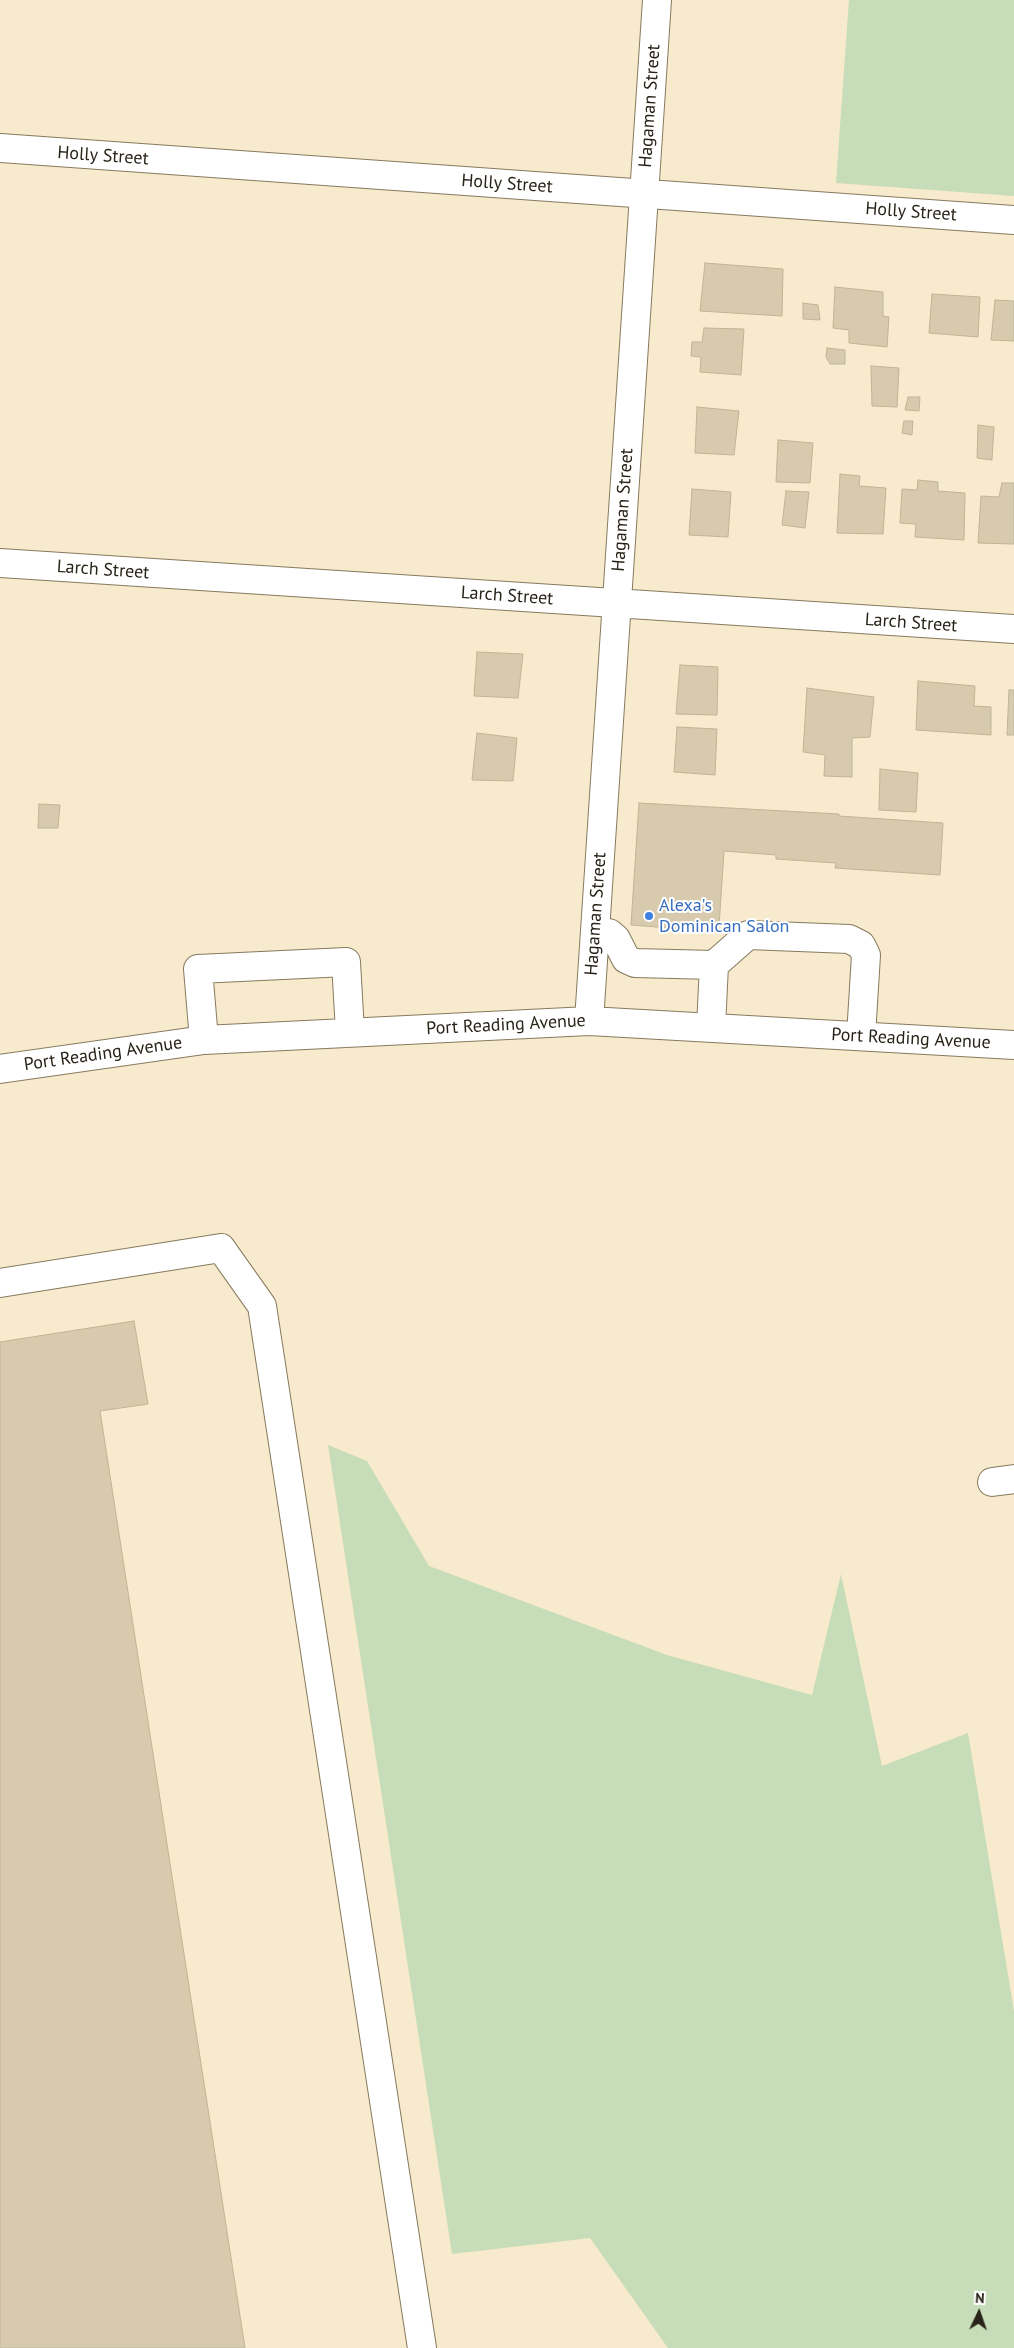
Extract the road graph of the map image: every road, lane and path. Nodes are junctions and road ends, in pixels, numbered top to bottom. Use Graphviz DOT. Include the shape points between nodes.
graph roads {
  1 [pos="657,0"];
  2 [pos="0,148"];
  3 [pos="644,194"];
  4 [pos="1014,220"];
  5 [pos="0,563"];
  6 [pos="616,603"];
  7 [pos="1014,629"];
  8 [pos="595,931"];
  9 [pos="714,965"];
  10 [pos="589,1020"];
  11 [pos="710,1027"];
  12 [pos="350,1032"];
  13 [pos="861,1036"];
  14 [pos="204,1040"];
  15 [pos="1014,1045"];
  16 [pos="0,1069"];
  17 [pos="0,1283"];
  18 [pos="422,2348"];
  1 -- 3 [label="street, Hagaman Street"];
  2 -- 3 [label="street, Holly Street"];
  3 -- 4 [label="street, Holly Street"];
  3 -- 6 [label="street, Hagaman Street"];
  5 -- 6 [label="street, Larch Street"];
  6 -- 7 [label="street, Larch Street"];
  6 -- 8 [label="street, Hagaman Street"];
  8 -- 9 [label="street" via="609,933 616,939 626,959 635,963"];
  8 -- 10 [label="street, Hagaman Street"];
  9 -- 11 [label="street"];
  9 -- 13 [label="street" via="748,935 850,939 861,945 866,956"];
  10 -- 11 [label="street, Port Reading Avenue"];
  10 -- 12 [label="street, Port Reading Avenue"];
  11 -- 13 [label="street, Port Reading Avenue"];
  12 -- 14 [label="street, Port Reading Avenue"];
  12 -- 14 [label="street" via="346,962 198,969"];
  13 -- 15 [label="street, Port Reading Avenue"];
  14 -- 16 [label="street, Port Reading Avenue"];
  17 -- 18 [label="street" via="221,1248 262,1306"];
}
